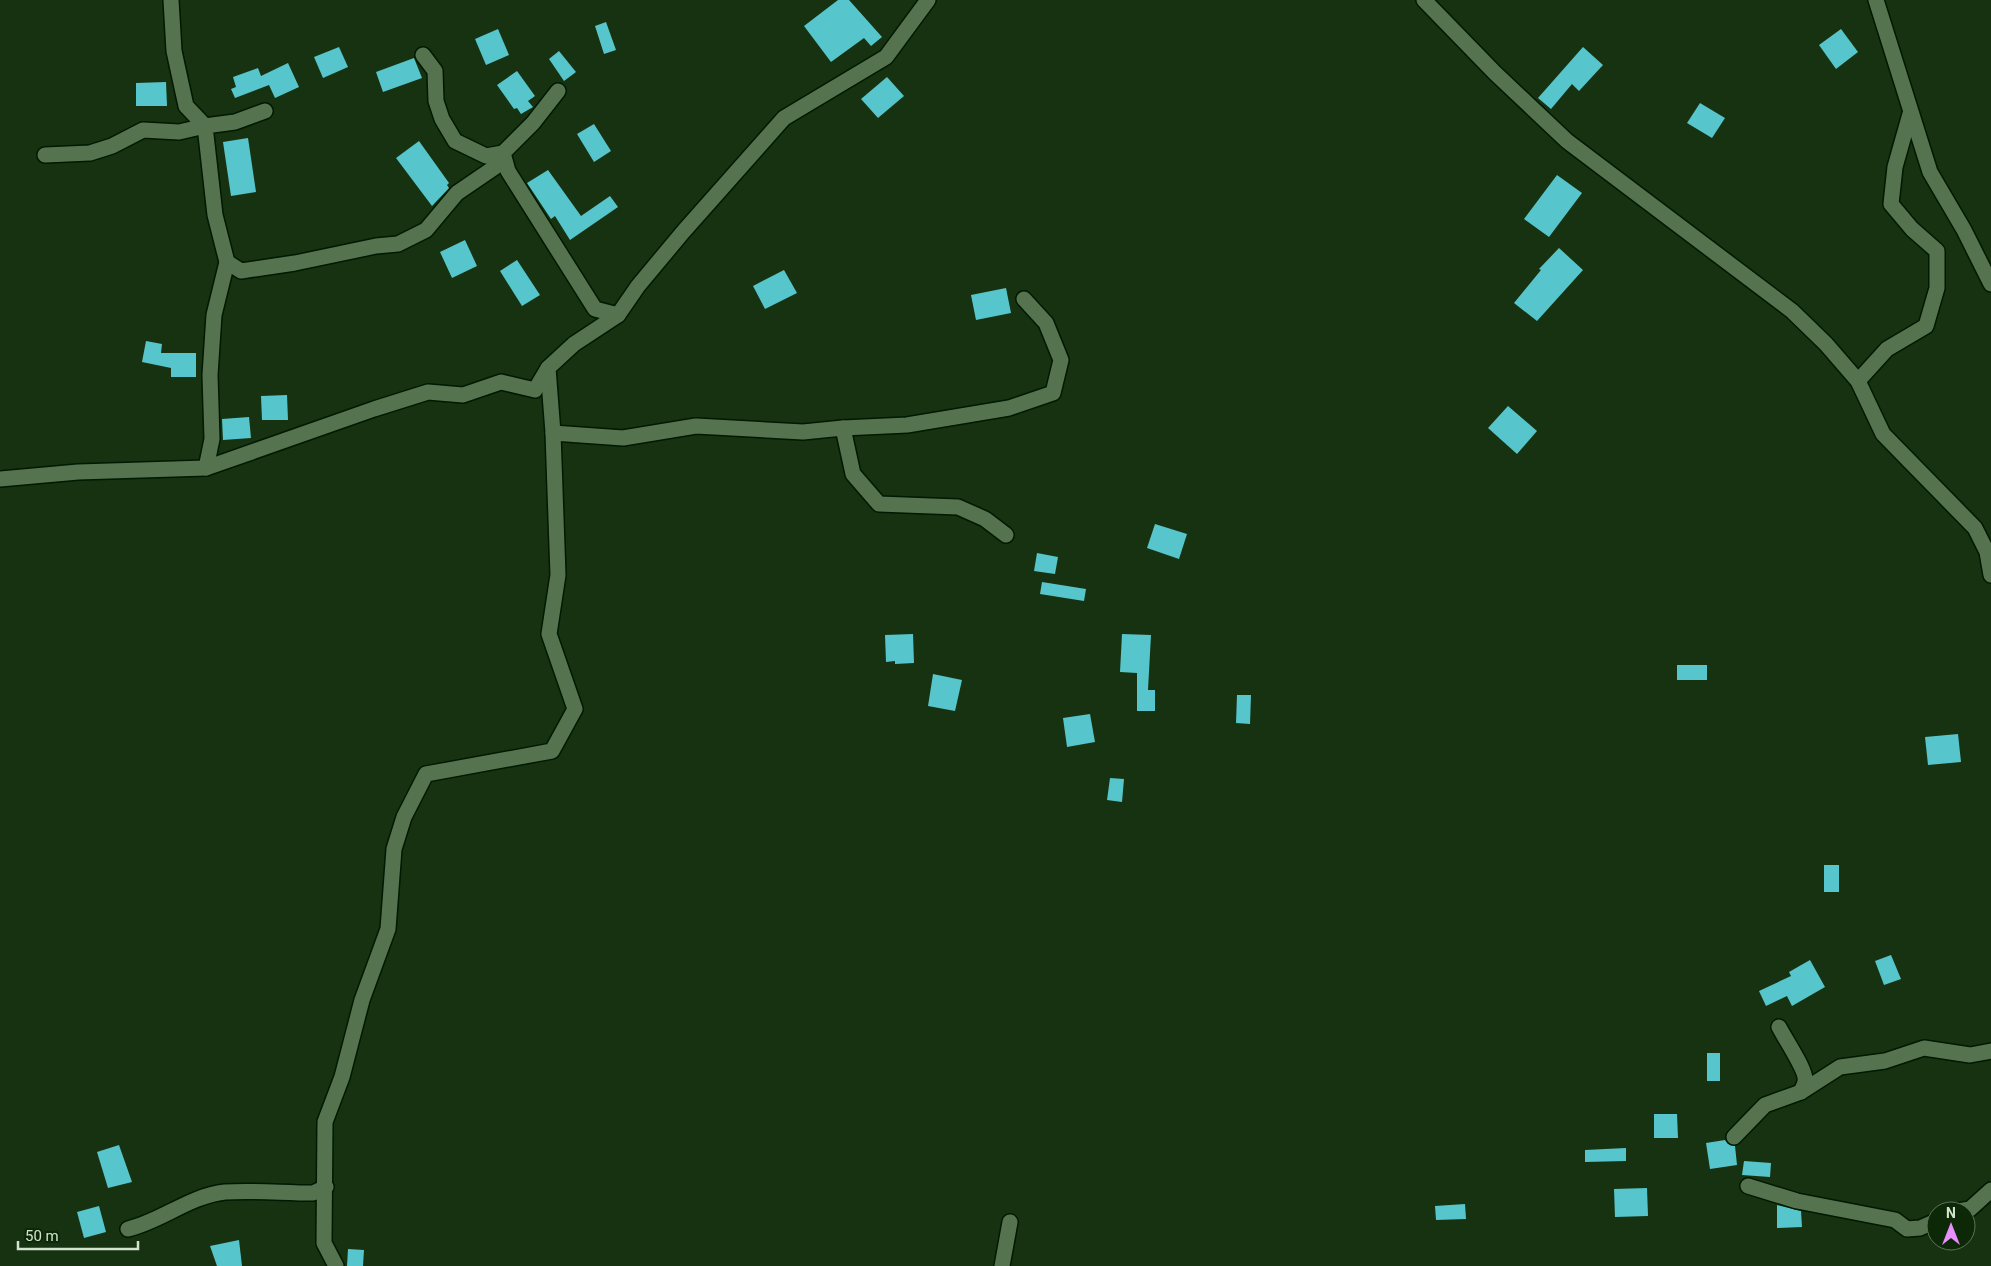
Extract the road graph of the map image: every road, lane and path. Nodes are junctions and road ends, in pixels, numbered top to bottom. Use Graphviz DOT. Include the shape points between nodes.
graph roads {
  1 [pos="171,0"];
  2 [pos="928,0"];
  3 [pos="1424,0"];
  4 [pos="1876,0"];
  5 [pos="423,55"];
  6 [pos="558,92"];
  7 [pos="265,111"];
  8 [pos="1910,114"];
  9 [pos="205,126"];
  10 [pos="503,153"];
  11 [pos="45,154"];
  12 [pos="227,262"];
  13 [pos="1991,284"];
  14 [pos="1024,299"];
  15 [pos="618,315"];
  16 [pos="548,368"];
  17 [pos="1858,381"];
  18 [pos="843,428"];
  19 [pos="553,433"];
  20 [pos="206,468"];
  21 [pos="0,479"];
  22 [pos="1006,535"];
  23 [pos="1991,575"];
  24 [pos="1780,1027"];
  25 [pos="1991,1051"];
  26 [pos="1801,1092"];
  27 [pos="1734,1137"];
  28 [pos="1748,1186"];
  29 [pos="326,1187"];
  30 [pos="1991,1190"];
  31 [pos="1976,1204"];
  32 [pos="1010,1222"];
  33 [pos="1926,1225"];
  34 [pos="128,1229"];
  35 [pos="336,1266"];
  36 [pos="1002,1266"];
  1 -- 9 [label="street" via="174,51 186,106"];
  2 -- 15 [label="street" via="886,57 784,118 683,232"];
  3 -- 17 [label="street" via="1567,141 1792,311"];
  4 -- 8 [label="street"];
  5 -- 10 [label="street" via="435,71 436,100 442,119 455,141 486,156"];
  6 -- 10 [label="street"];
  7 -- 9 [label="street" via="234,122"];
  8 -- 13 [label="street" via="1930,172"];
  8 -- 17 [label="street" via="1895,167 1891,204 1937,251 1937,288 1926,326 1887,349"];
  9 -- 11 [label="street" via="179,132 143,130 90,153"];
  9 -- 12 [label="street" via="215,215"];
  10 -- 12 [label="street" via="498,166 457,193 426,230 398,244 241,271"];
  10 -- 15 [label="street" via="508,171 595,309"];
  12 -- 20 [label="street" via="214,315 210,375 212,440"];
  14 -- 18 [label="street" via="1046,323 1061,360 1053,393 1009,408 907,424"];
  15 -- 16 [label="street" via="574,344"];
  16 -- 19 [label="street"];
  16 -- 20 [label="street" via="536,390 501,382 464,395 428,392"];
  17 -- 23 [label="street" via="1883,434 1975,528 1987,552"];
  18 -- 19 [label="street" via="803,432 696,426 623,438"];
  18 -- 22 [label="street" via="854,474 879,504 958,507 985,519"];
  19 -- 29 [label="street" via="558,575 549,634 575,709 552,751 426,774 404,817 394,850 388,929 362,1000 342,1077 325,1122"];
  20 -- 21 [label="street" via="78,472"];
  24 -- 26 [label="street" via="1803,1068 1806,1081"];
  25 -- 26 [label="street" via="1970,1055 1924,1048 1885,1061 1840,1067"];
  26 -- 27 [label="street" via="1765,1105"];
  28 -- 33 [label="street" via="1797,1201 1895,1220 1907,1229"];
  29 -- 34 [label="street" via="313,1193 224,1192 176,1207 146,1225"];
  29 -- 35 [label="street" via="324,1243"];
  30 -- 31 [label="street"];
  32 -- 36 [label="street"];
}
